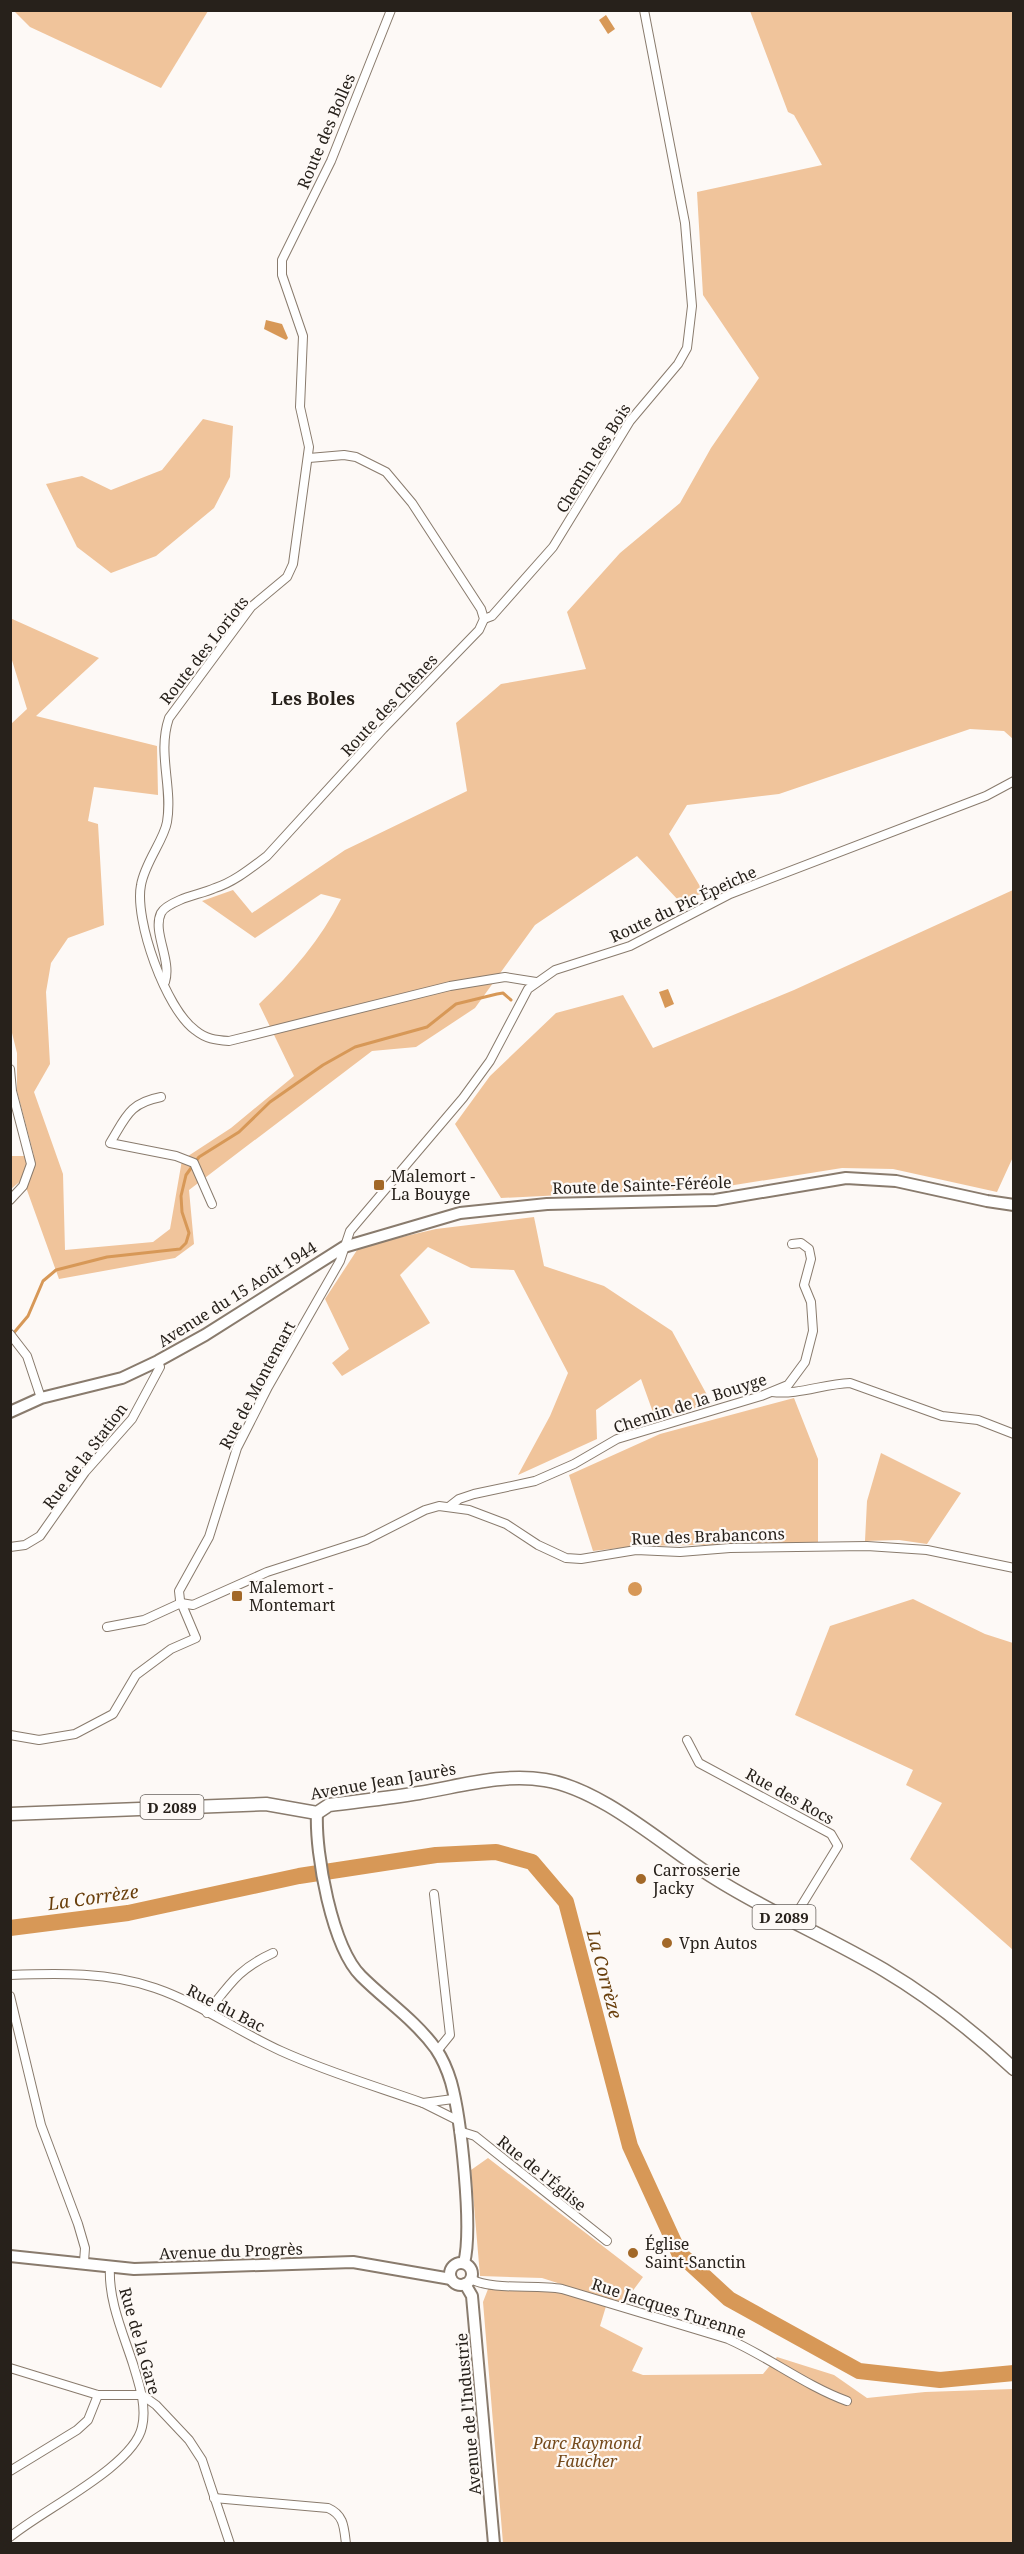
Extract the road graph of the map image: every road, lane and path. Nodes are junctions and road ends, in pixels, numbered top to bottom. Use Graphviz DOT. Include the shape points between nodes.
graph roads {
  1 [pos="391,10"];
  2 [pos="644,10"];
  3 [pos="282,260"];
  4 [pos="309,458"];
  5 [pos="484,619"];
  6 [pos="1014,781"];
  7 [pos="165,982"];
  8 [pos="536,982"];
  9 [pos="10,1069"];
  10 [pos="162,1097"];
  11 [pos="10,1200"];
  12 [pos="212,1204"];
  13 [pos="1014,1204"];
  14 [pos="792,1244"];
  15 [pos="344,1247"];
  16 [pos="10,1334"];
  17 [pos="158,1361"];
  18 [pos="771,1392"];
  19 [pos="41,1398"];
  20 [pos="10,1412"];
  21 [pos="1014,1434"];
  22 [pos="450,1506"];
  23 [pos="10,1547"];
  24 [pos="1014,1568"];
  25 [pos="181,1603"];
  26 [pos="107,1627"];
  27 [pos="10,1735"];
  28 [pos="687,1740"];
  29 [pos="316,1812"];
  30 [pos="10,1814"];
  31 [pos="434,1894"];
  32 [pos="792,1921"];
  33 [pos="273,1953"];
  34 [pos="10,1975"];
  35 [pos="10,1996"];
  36 [pos="207,2013"];
  37 [pos="437,2051"];
  38 [pos="1014,2069"];
  39 [pos="453,2099"];
  40 [pos="423,2103"];
  41 [pos="458,2126"];
  42 [pos="607,2241"];
  43 [pos="10,2256"];
  44 [pos="84,2262"];
  45 [pos="464,2263"];
  46 [pos="110,2267"];
  47 [pos="451,2279"];
  48 [pos="468,2281"];
  49 [pos="10,2368"];
  50 [pos="98,2395"];
  51 [pos="142,2395"];
  52 [pos="847,2401"];
  53 [pos="10,2470"];
  54 [pos="214,2498"];
  55 [pos="10,2537"];
  56 [pos="230,2544"];
  57 [pos="346,2544"];
  58 [pos="494,2544"];
  1 -- 3 [label="street, Route des Bolles" via="331,161"];
  2 -- 5 [label="street, Chemin des Bois" via="685,223 692,306 687,348 630,421 553,547 492,616"];
  3 -- 4 [label="street, Route des Loriots" via="282,275 303,336 300,407"];
  4 -- 5 [label="street" via="350,456 386,472 412,503"];
  4 -- 7 [label="street, Route des Loriots" via="293,564 287,577 251,607 169,718 163,735 168,823 141,885 140,914 146,942"];
  5 -- 7 [label="street, Route des Chênes" via="479,630 267,856 218,888 183,898 161,913 159,927 168,972"];
  6 -- 8 [label="street, Route du Pic Épeiche" via="986,796 730,894 630,946 555,970"];
  7 -- 8 [label="street, Route des Loriots" via="179,1013 193,1029 209,1039 229,1041 450,986 505,977"];
  8 -- 15 [label="street, Route du Pic Épeiche" via="528,989 490,1061 464,1098 350,1231"];
  9 -- 11 [label="street" via="31,1164 23,1186"];
  10 -- 12 [label="street" via="134,1106 110,1143 194,1163"];
  13 -- 15 [label="main road, Route de Sainte-Féréole" via="896,1181 846,1178 715,1200 547,1204 460,1213"];
  14 -- 18 [label="street, Chemin de la Bouyge" via="801,1243 809,1249 811,1259 804,1285 811,1302 813,1331 805,1362 788,1385"];
  15 -- 17 [label="main road, Avenue du 15 Août 1944"];
  15 -- 25 [label="street, Rue de Montemart" via="340,1261 237,1448 209,1536 179,1591"];
  16 -- 19 [label="street" via="27,1356"];
  17 -- 19 [label="main road, Avenue du 15 Août 1944" via="122,1378"];
  17 -- 23 [label="street, Rue de la Station" via="160,1367 132,1419 85,1472 53,1520 40,1536 25,1545"];
  18 -- 21 [label="street" via="790,1394 850,1383 942,1416 978,1420"];
  18 -- 22 [label="street, Chemin de la Bouyge" via="617,1439 535,1481 474,1494"];
  19 -- 20 [label="main road, Avenue du 15 Août 1944"];
  22 -- 24 [label="street, Rue des Brabancons" via="506,1524 566,1558 636,1550 867,1546 927,1550"];
  22 -- 25 [label="street, Rue des Brabancons" via="425,1510 366,1539 267,1572 193,1605"];
  25 -- 26 [label="street, Rue des Brabancons" via="144,1620"];
  25 -- 27 [label="street" via="196,1638 171,1649 136,1675 113,1714 75,1734 39,1740"];
  28 -- 32 [label="street, Rue des Rocs" via="699,1763 838,1841"];
  29 -- 30 [label="main road, Avenue Jean Jaurès / D 2089" via="266,1804"];
  29 -- 32 [label="main road, Avenue Jean Jaurès / D 2089" via="329,1805 471,1782 546,1780 581,1791 608,1806 713,1877"];
  29 -- 37 [label="main road" via="331,1917 346,1957 359,1975 418,2027"];
  31 -- 37 [label="street" via="450,2035"];
  32 -- 38 [label="main road, D 2089" via="923,1995"];
  33 -- 36 [label="street" via="238,1973"];
  34 -- 36 [label="street, Rue du Bac" via="121,1978 156,1988"];
  35 -- 44 [label="street" via="41,2125 85,2248"];
  36 -- 40 [label="street, Rue du Bac" via="324,2069"];
  37 -- 39 [label="main road" via="451,2082"];
  39 -- 40 [label="street, Rue du Bac"];
  39 -- 41 [label="main road"];
  40 -- 41 [label="street, Rue du Bac"];
  41 -- 42 [label="street, Rue de l'Église"];
  41 -- 45 [label="main road" via="467,2228"];
  43 -- 44 [label="main road, Avenue du Progrès"];
  44 -- 46 [label="main road, Avenue du Progrès"];
  45 -- 47 [label="main road" via="454,2265"];
  45 -- 48 [label="main road" via="471,2269"];
  46 -- 47 [label="main road, Avenue du Progrès" via="169,2269 353,2262"];
  46 -- 51 [label="street, Rue de la Gare" via="111,2292"];
  47 -- 48 [label="main road" via="459,2284"];
  48 -- 52 [label="street, Rue Jacques Turenne" via="562,2289 728,2339 752,2349 816,2390"];
  48 -- 58 [label="main road, Avenue de l'Industrie" via="476,2331"];
  49 -- 50 [label="street"];
  50 -- 51 [label="street"];
  50 -- 53 [label="street" via="88,2420 77,2430"];
  51 -- 54 [label="street" via="189,2440 202,2460"];
  51 -- 55 [label="street, Rue de la Gare" via="142,2427 136,2445 120,2461"];
  54 -- 56 [label="street"];
  54 -- 57 [label="street" via="328,2508 338,2513 344,2524"];
}
